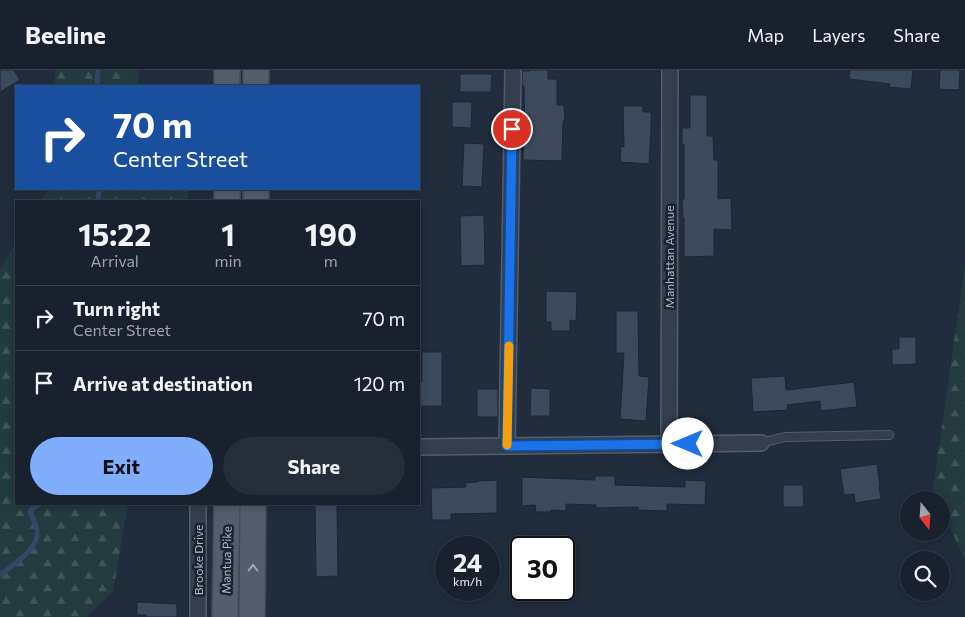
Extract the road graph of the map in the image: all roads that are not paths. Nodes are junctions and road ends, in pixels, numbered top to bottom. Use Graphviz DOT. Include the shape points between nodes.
graph roads {
  1 [pos="227,70"];
  2 [pos="256,70"];
  3 [pos="513,70"];
  4 [pos="670,70"];
  5 [pos="227,85"];
  6 [pos="256,85"];
  7 [pos="889,435"];
  8 [pos="669,444"];
  9 [pos="761,444"];
  10 [pos="507,446"];
  11 [pos="420,447"];
  12 [pos="198,505"];
  13 [pos="226,505"];
  14 [pos="253,505"];
  15 [pos="198,617"];
  16 [pos="225,617"];
  17 [pos="252,617"];
  1 -- 5 [label="main road"];
  2 -- 6 [label="main road"];
  3 -- 10 [label="street"];
  4 -- 8 [label="street, Manhattan Avenue"];
  7 -- 9 [label="lane" via="786,437"];
  8 -- 9 [label="street"];
  8 -- 10 [label="street"];
  10 -- 11 [label="street"];
  12 -- 15 [label="street, Brooke Drive"];
  13 -- 16 [label="main road, Mantua Pike"];
  17 -- 14 [label="main road, one-way"];
}
